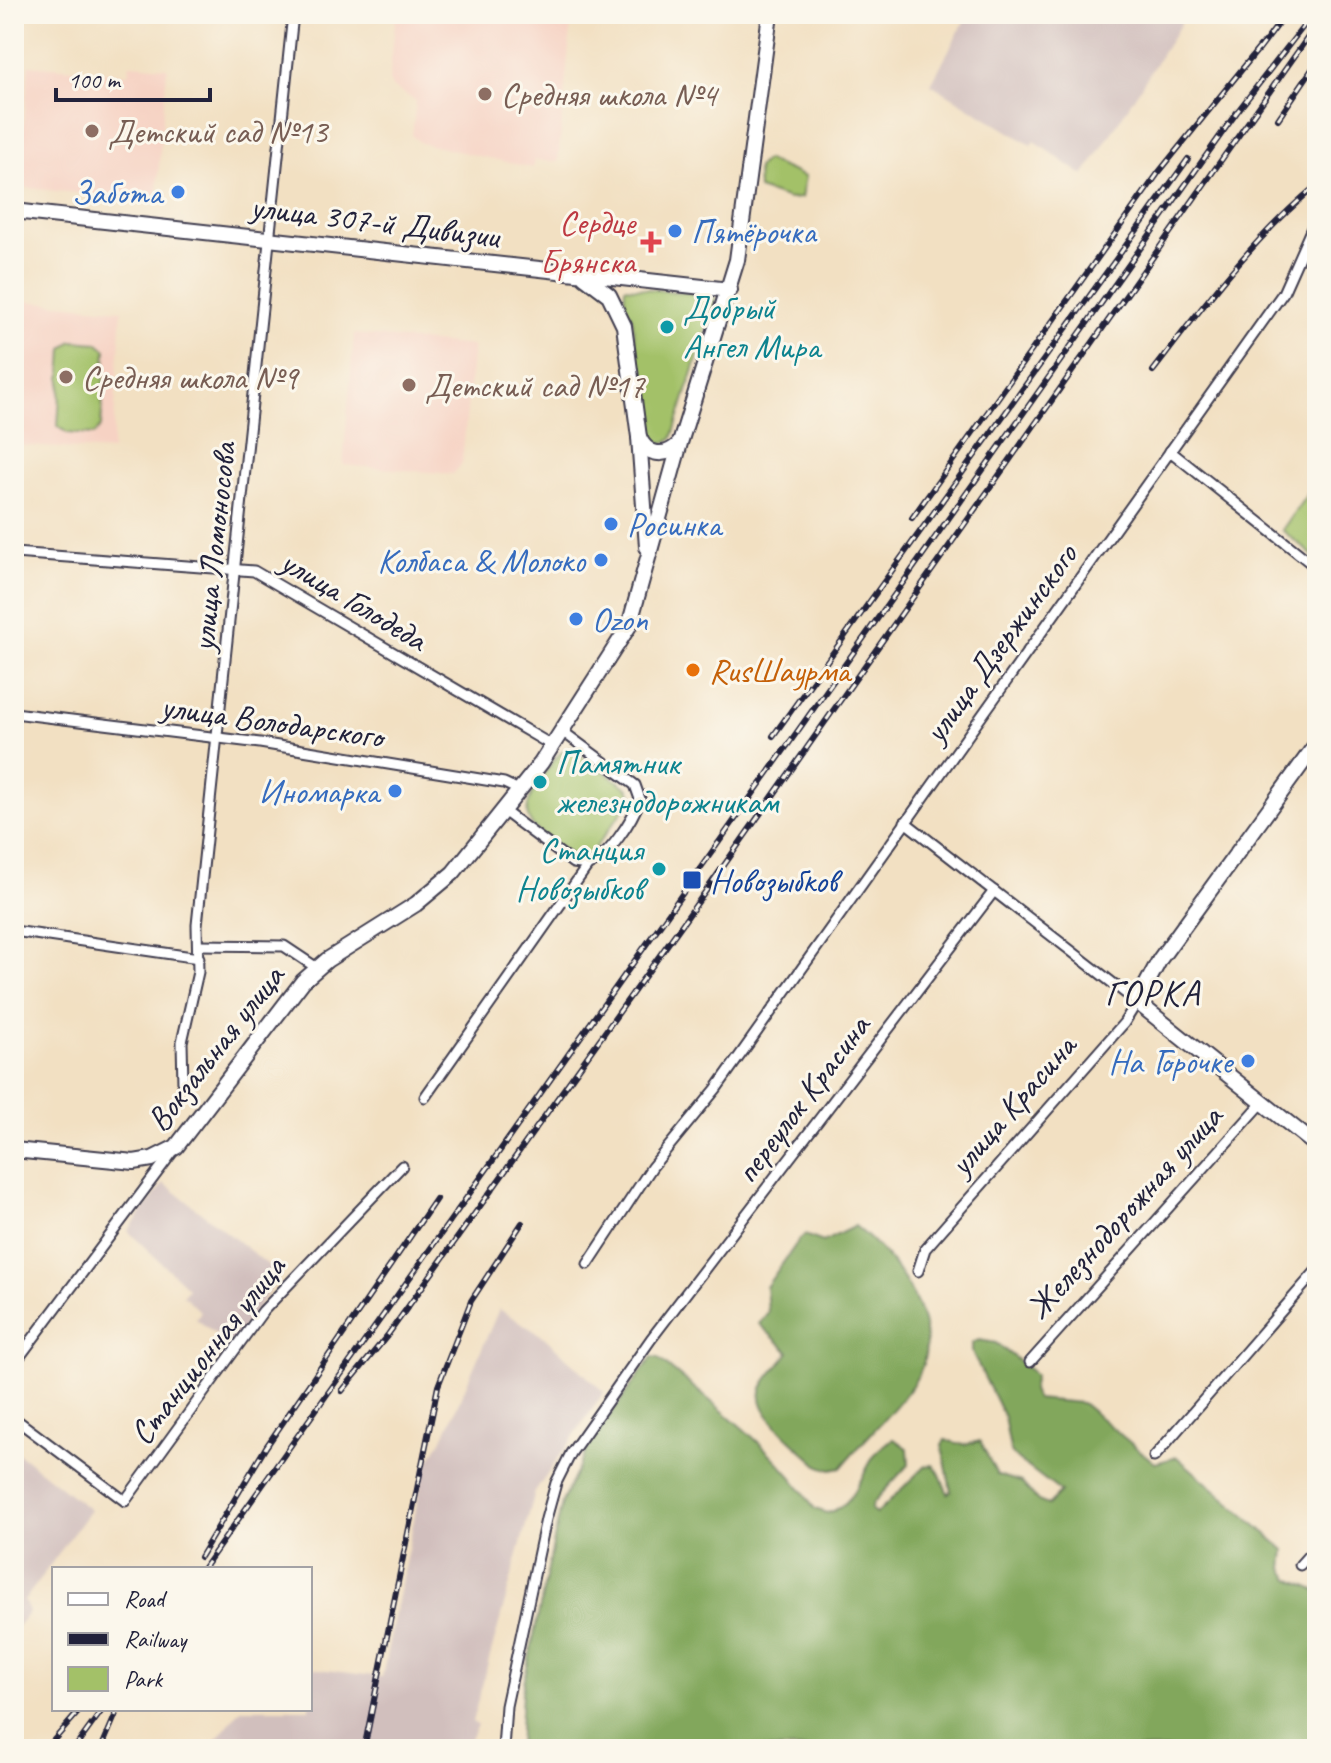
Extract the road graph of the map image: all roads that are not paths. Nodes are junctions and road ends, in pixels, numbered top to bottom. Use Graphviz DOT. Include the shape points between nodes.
graph roads {
  1 [pos="293,14"];
  2 [pos="770,14"];
  3 [pos="14,211"];
  4 [pos="1315,221"];
  5 [pos="271,239"];
  6 [pos="569,273"];
  7 [pos="730,290"];
  8 [pos="639,437"];
  9 [pos="680,443"];
  10 [pos="1170,451"];
  11 [pos="14,553"];
  12 [pos="237,568"];
  13 [pos="1317,568"];
  14 [pos="644,578"];
  15 [pos="14,713"];
  16 [pos="562,731"];
  17 [pos="220,738"];
  18 [pos="1317,743"];
  19 [pos="553,746"];
  20 [pos="521,791"];
  21 [pos="505,812"];
  22 [pos="905,822"];
  23 [pos="588,865"];
  24 [pos="994,891"];
  25 [pos="14,931"];
  26 [pos="199,945"];
  27 [pos="199,958"];
  28 [pos="317,968"];
  29 [pos="1137,1002"];
  30 [pos="183,1084"];
  31 [pos="425,1097"];
  32 [pos="1263,1102"];
  33 [pos="1317,1146"];
  34 [pos="176,1147"];
  35 [pos="14,1150"];
  36 [pos="127,1162"];
  37 [pos="402,1166"];
  38 [pos="145,1190"];
  39 [pos="588,1264"];
  40 [pos="1317,1270"];
  41 [pos="918,1271"];
  42 [pos="1030,1362"];
  43 [pos="14,1364"];
  44 [pos="14,1418"];
  45 [pos="1154,1457"];
  46 [pos="1317,1546"];
  47 [pos="1300,1565"];
  48 [pos="503,1749"];
  1 -- 5 [label="street, улица Ломоносова"];
  2 -- 7 [label="street, Вокзальная улица"];
  3 -- 5 [label="street, улица 307-й Дивизии"];
  4 -- 10 [label="street, улица Дзержинского" via="1283,293"];
  5 -- 6 [label="street, улица 307-й Дивизии"];
  5 -- 12 [label="street, улица Ломоносова"];
  6 -- 7 [label="street, улица 307-й Дивизии"];
  6 -- 8 [label="street" via="603,288 620,314"];
  7 -- 9 [label="street, Вокзальная улица"];
  8 -- 9 [label="street" via="646,449 659,454"];
  8 -- 14 [label="street" via="647,530"];
  9 -- 14 [label="street, Вокзальная улица"];
  10 -- 13 [label="street"];
  10 -- 22 [label="street, улица Дзержинского"];
  11 -- 12 [label="street, улица Голодеда"];
  12 -- 17 [label="street, улица Ломоносова"];
  12 -- 19 [label="street, улица Голодеда" via="267,577"];
  14 -- 16 [label="street, Вокзальная улица" via="625,633"];
  15 -- 17 [label="street, улица Володарского"];
  16 -- 19 [label="street, Вокзальная улица"];
  16 -- 23 [label="street" via="635,785 640,799 605,853"];
  17 -- 20 [label="street, улица Володарского" via="495,781"];
  17 -- 26 [label="street, улица Ломоносова" via="197,925"];
  18 -- 29 [label="street, улица Красина" via="1166,950"];
  19 -- 20 [label="street, Вокзальная улица"];
  20 -- 21 [label="street, Вокзальная улица"];
  21 -- 23 [label="street" via="573,863"];
  21 -- 28 [label="street, Вокзальная улица" via="433,891"];
  22 -- 24 [label="street, Железнодорожная улица"];
  22 -- 39 [label="street, улица Дзержинского" via="716,1089 652,1167"];
  23 -- 31 [label="street"];
  24 -- 29 [label="street, Железнодорожная улица"];
  24 -- 48 [label="street, переулок Красина" via="651,1339 571,1453 552,1495 506,1706"];
  25 -- 27 [label="street"];
  26 -- 27 [label="street, улица Ломоносова"];
  26 -- 28 [label="street" via="284,946"];
  27 -- 30 [label="street, улица Ломоносова" via="182,1042"];
  28 -- 34 [label="street, Вокзальная улица"];
  29 -- 32 [label="street, Железнодорожная улица"];
  29 -- 41 [label="street, улица Красина" via="925,1249"];
  32 -- 33 [label="street, Железнодорожная улица"];
  32 -- 42 [label="street, Железнодорожная улица"];
  34 -- 36 [label="street" via="152,1159"];
  34 -- 38 [label="street, Вокзальная улица"];
  35 -- 36 [label="street"];
  36 -- 38 [label="street" via="144,1170"];
  37 -- 44 [label="street, Станционная улица" via="263,1311 125,1501"];
  38 -- 43 [label="street, Вокзальная улица"];
  40 -- 45 [label="street"];
  46 -- 47 [label="street"];
}
